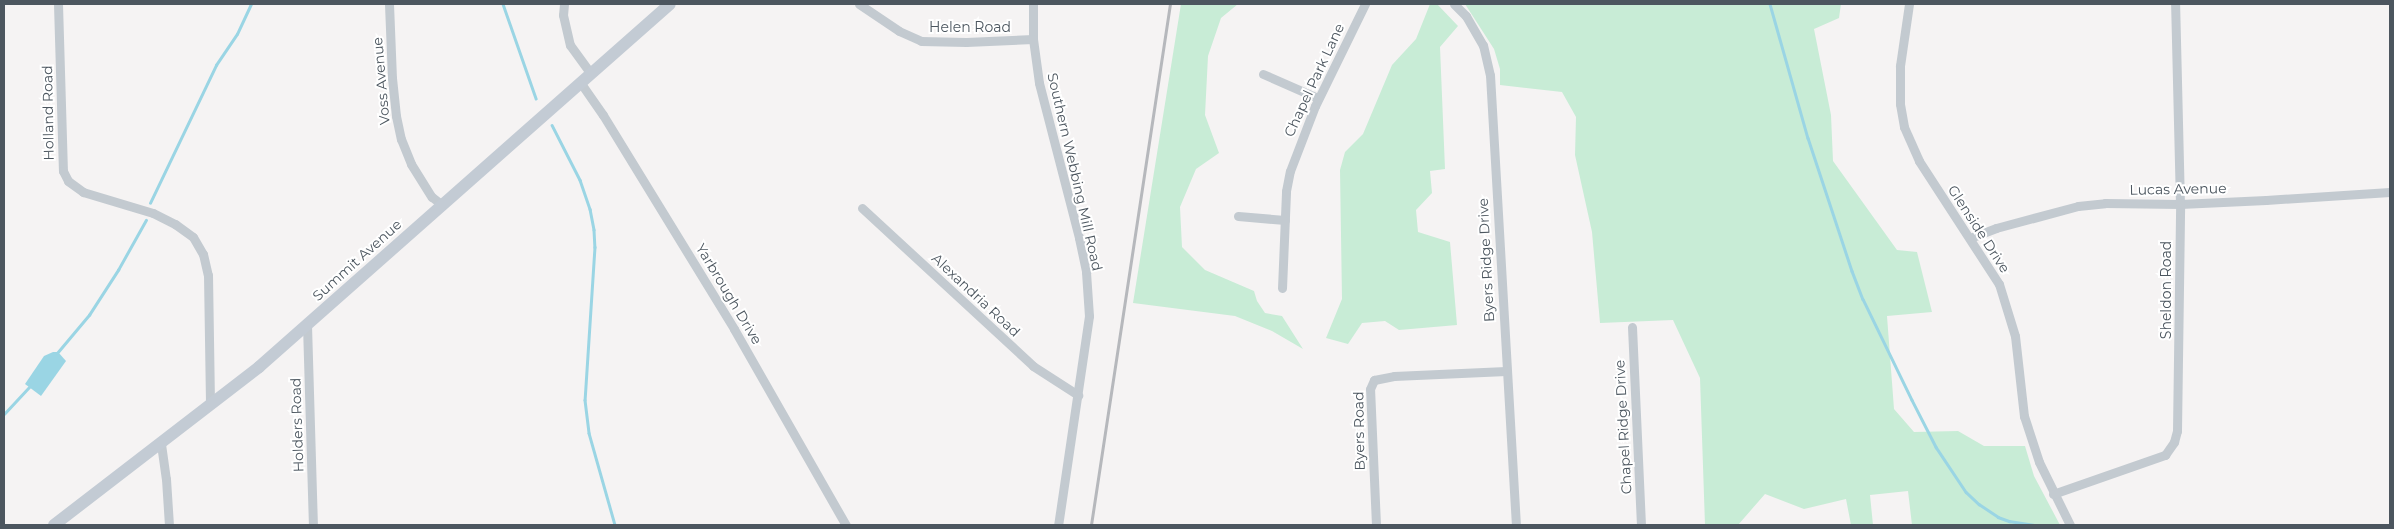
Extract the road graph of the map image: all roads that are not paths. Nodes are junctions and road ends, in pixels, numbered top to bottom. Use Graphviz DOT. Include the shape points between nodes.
graph roads {
  1 [pos="58,4"];
  2 [pos="389,4"];
  3 [pos="564,4"];
  4 [pos="670,4"];
  5 [pos="859,4"];
  6 [pos="1033,4"];
  7 [pos="1365,4"];
  8 [pos="1454,4"];
  9 [pos="1908,4"];
  10 [pos="2176,4"];
  11 [pos="1033,39"];
  12 [pos="590,73"];
  13 [pos="1263,74"];
  14 [pos="580,82"];
  15 [pos="1318,98"];
  16 [pos="2390,192"];
  17 [pos="441,204"];
  18 [pos="2180,204"];
  19 [pos="862,208"];
  20 [pos="1238,216"];
  21 [pos="1285,220"];
  22 [pos="1970,238"];
  23 [pos="1282,288"];
  24 [pos="307,325"];
  25 [pos="1632,327"];
  26 [pos="1506,371"];
  27 [pos="1078,395"];
  28 [pos="210,405"];
  29 [pos="161,444"];
  30 [pos="2053,494"];
  31 [pos="54,525"];
  32 [pos="169,525"];
  33 [pos="313,525"];
  34 [pos="846,525"];
  35 [pos="1058,525"];
  36 [pos="1376,525"];
  37 [pos="1516,525"];
  38 [pos="1642,525"];
  39 [pos="2070,525"];
  1 -- 28 [label="street, Holland Road" via="63,171 68,181 83,192 153,213 193,237 203,254 208,275"];
  2 -- 17 [label="street, Voss Avenue" via="392,78 401,139 411,164 432,197"];
  3 -- 12 [label="street" via="563,15 570,45"];
  4 -- 12 [label="main road, Summit Avenue"];
  5 -- 11 [label="street, Helen Road" via="899,31 921,40"];
  6 -- 11 [label="street, Southern Webbing Mill Road"];
  7 -- 15 [label="street, Chapel Park Lane"];
  8 -- 26 [label="street, Byers Ridge Drive" via="1466,16 1483,45 1490,75"];
  9 -- 22 [label="street, Glenside Drive" via="1900,66 1904,127 1919,162"];
  10 -- 18 [label="street, Sheldon Road"];
  11 -- 27 [label="street, Southern Webbing Mill Road" via="1039,83 1086,272 1089,316"];
  12 -- 14 [label="main road, Summit Avenue"];
  13 -- 15 [label="street"];
  14 -- 17 [label="main road, Summit Avenue"];
  14 -- 34 [label="street, Yarbrough Drive" via="734,329"];
  15 -- 21 [label="street, Chapel Park Lane" via="1290,171"];
  16 -- 18 [label="street, Lucas Avenue"];
  17 -- 24 [label="main road, Summit Avenue"];
  18 -- 22 [label="street, Lucas Avenue" via="2078,206"];
  18 -- 30 [label="street, Sheldon Road" via="2179,414 2174,442 2165,455"];
  19 -- 27 [label="street, Alexandria Road" via="1033,366"];
  20 -- 21 [label="street"];
  21 -- 23 [label="street, Chapel Park Lane"];
  22 -- 30 [label="street, Glenside Drive" via="2001,292 2014,336 2024,416"];
  24 -- 28 [label="main road, Summit Avenue"];
  24 -- 33 [label="street, Holders Road"];
  25 -- 38 [label="street, Chapel Ridge Drive"];
  26 -- 36 [label="street, Byers Road" via="1394,376 1374,380 1370,389"];
  26 -- 37 [label="street, Byers Ridge Drive"];
  27 -- 35 [label="street, Southern Webbing Mill Road"];
  28 -- 29 [label="main road, Summit Avenue"];
  29 -- 31 [label="main road, Summit Avenue"];
  29 -- 32 [label="street"];
  30 -- 39 [label="street, Glenside Drive"];
}
